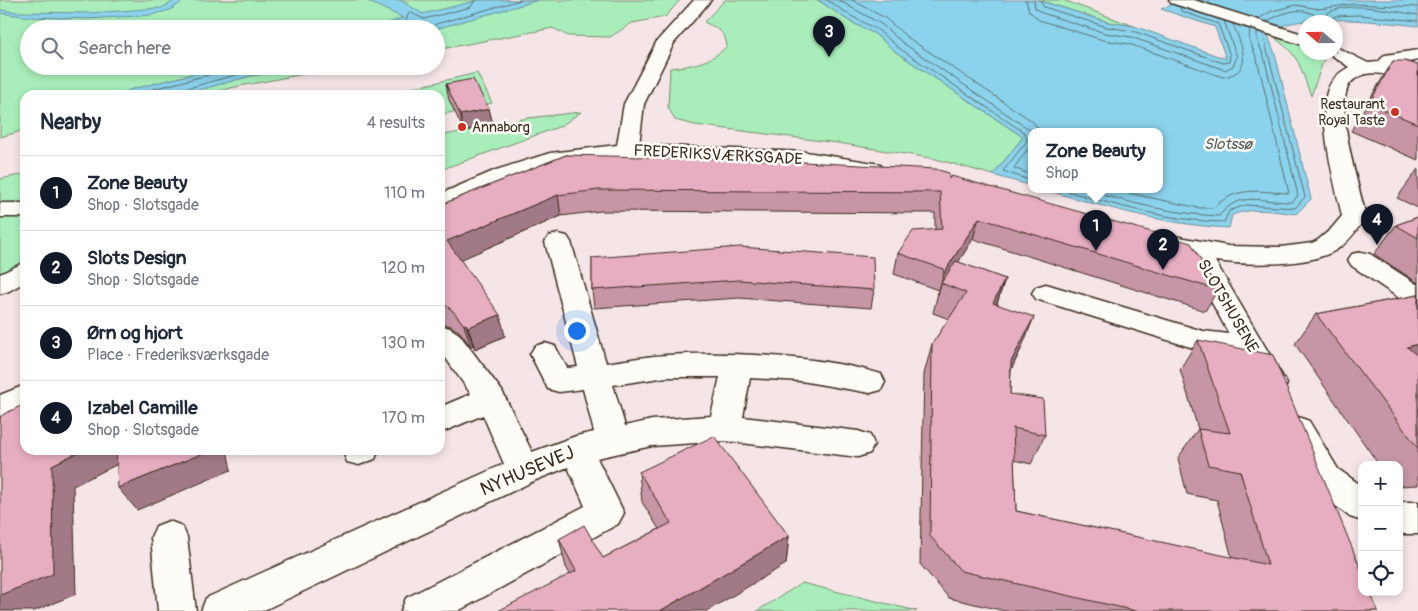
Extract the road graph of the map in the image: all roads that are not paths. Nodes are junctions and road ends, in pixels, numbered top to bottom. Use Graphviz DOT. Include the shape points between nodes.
graph roads {
  1 [pos="703,0"];
  2 [pos="1177,0"];
  3 [pos="1298,39"];
  4 [pos="1343,55"];
  5 [pos="1418,55"];
  6 [pos="1374,68"];
  7 [pos="1418,80"];
  8 [pos="627,151"];
  9 [pos="892,172"];
  10 [pos="445,200"];
  11 [pos="0,210"];
  12 [pos="20,210"];
  13 [pos="1139,236"];
  14 [pos="558,242"];
  15 [pos="1196,250"];
  16 [pos="1361,260"];
  17 [pos="20,274"];
  18 [pos="0,285"];
  19 [pos="1046,293"];
  20 [pos="1418,298"];
  21 [pos="445,338"];
  22 [pos="1252,347"];
  23 [pos="545,354"];
  24 [pos="737,366"];
  25 [pos="595,376"];
  26 [pos="870,382"];
  27 [pos="491,399"];
  28 [pos="20,400"];
  29 [pos="0,409"];
  30 [pos="445,418"];
  31 [pos="725,428"];
  32 [pos="613,442"];
  33 [pos="858,444"];
  34 [pos="576,449"];
  35 [pos="524,470"];
  36 [pos="1358,503"];
  37 [pos="1403,518"];
  38 [pos="1418,518"];
  39 [pos="169,536"];
  40 [pos="177,611"];
  41 [pos="220,611"];
  42 [pos="420,611"];
  1 -- 8 [label="street" via="666,41 634,104"];
  2 -- 3 [label="street"];
  4 -- 6 [label="street"];
  5 -- 6 [label="street" via="1391,59"];
  6 -- 7 [label="street"];
  6 -- 15 [label="street" via="1348,76 1337,89 1335,118 1354,216 1340,235 1321,248 1274,257"];
  8 -- 9 [label="street, FREDERIKSVÆRKSGADE" via="806,159"];
  8 -- 10 [label="street, FREDERIKSVÆRKSGADE" via="558,158 504,175"];
  11 -- 12 [label="street"];
  13 -- 15 [label="street"];
  14 -- 25 [label="street"];
  15 -- 22 [label="street, SLOTSHUSENE"];
  16 -- 20 [label="street"];
  17 -- 18 [label="street"];
  19 -- 22 [label="street" via="1203,341"];
  21 -- 27 [label="street"];
  22 -- 36 [label="street, SLOTSHUSENE" via="1326,479"];
  23 -- 25 [label="street" via="560,380"];
  24 -- 25 [label="street" via="667,366"];
  24 -- 26 [label="street" via="801,370"];
  24 -- 31 [label="street"];
  25 -- 32 [label="street"];
  27 -- 30 [label="street"];
  27 -- 35 [label="street"];
  28 -- 29 [label="street"];
  31 -- 32 [label="street, NYHUSEVEJ" via="652,433"];
  31 -- 33 [label="street, NYHUSEVEJ"];
  32 -- 34 [label="street, NYHUSEVEJ"];
  34 -- 35 [label="street, NYHUSEVEJ"];
  34 -- 42 [label="street" via="606,513"];
  35 -- 41 [label="street, NYHUSEVEJ"];
  37 -- 38 [label="street"];
  39 -- 40 [label="street"];
}
